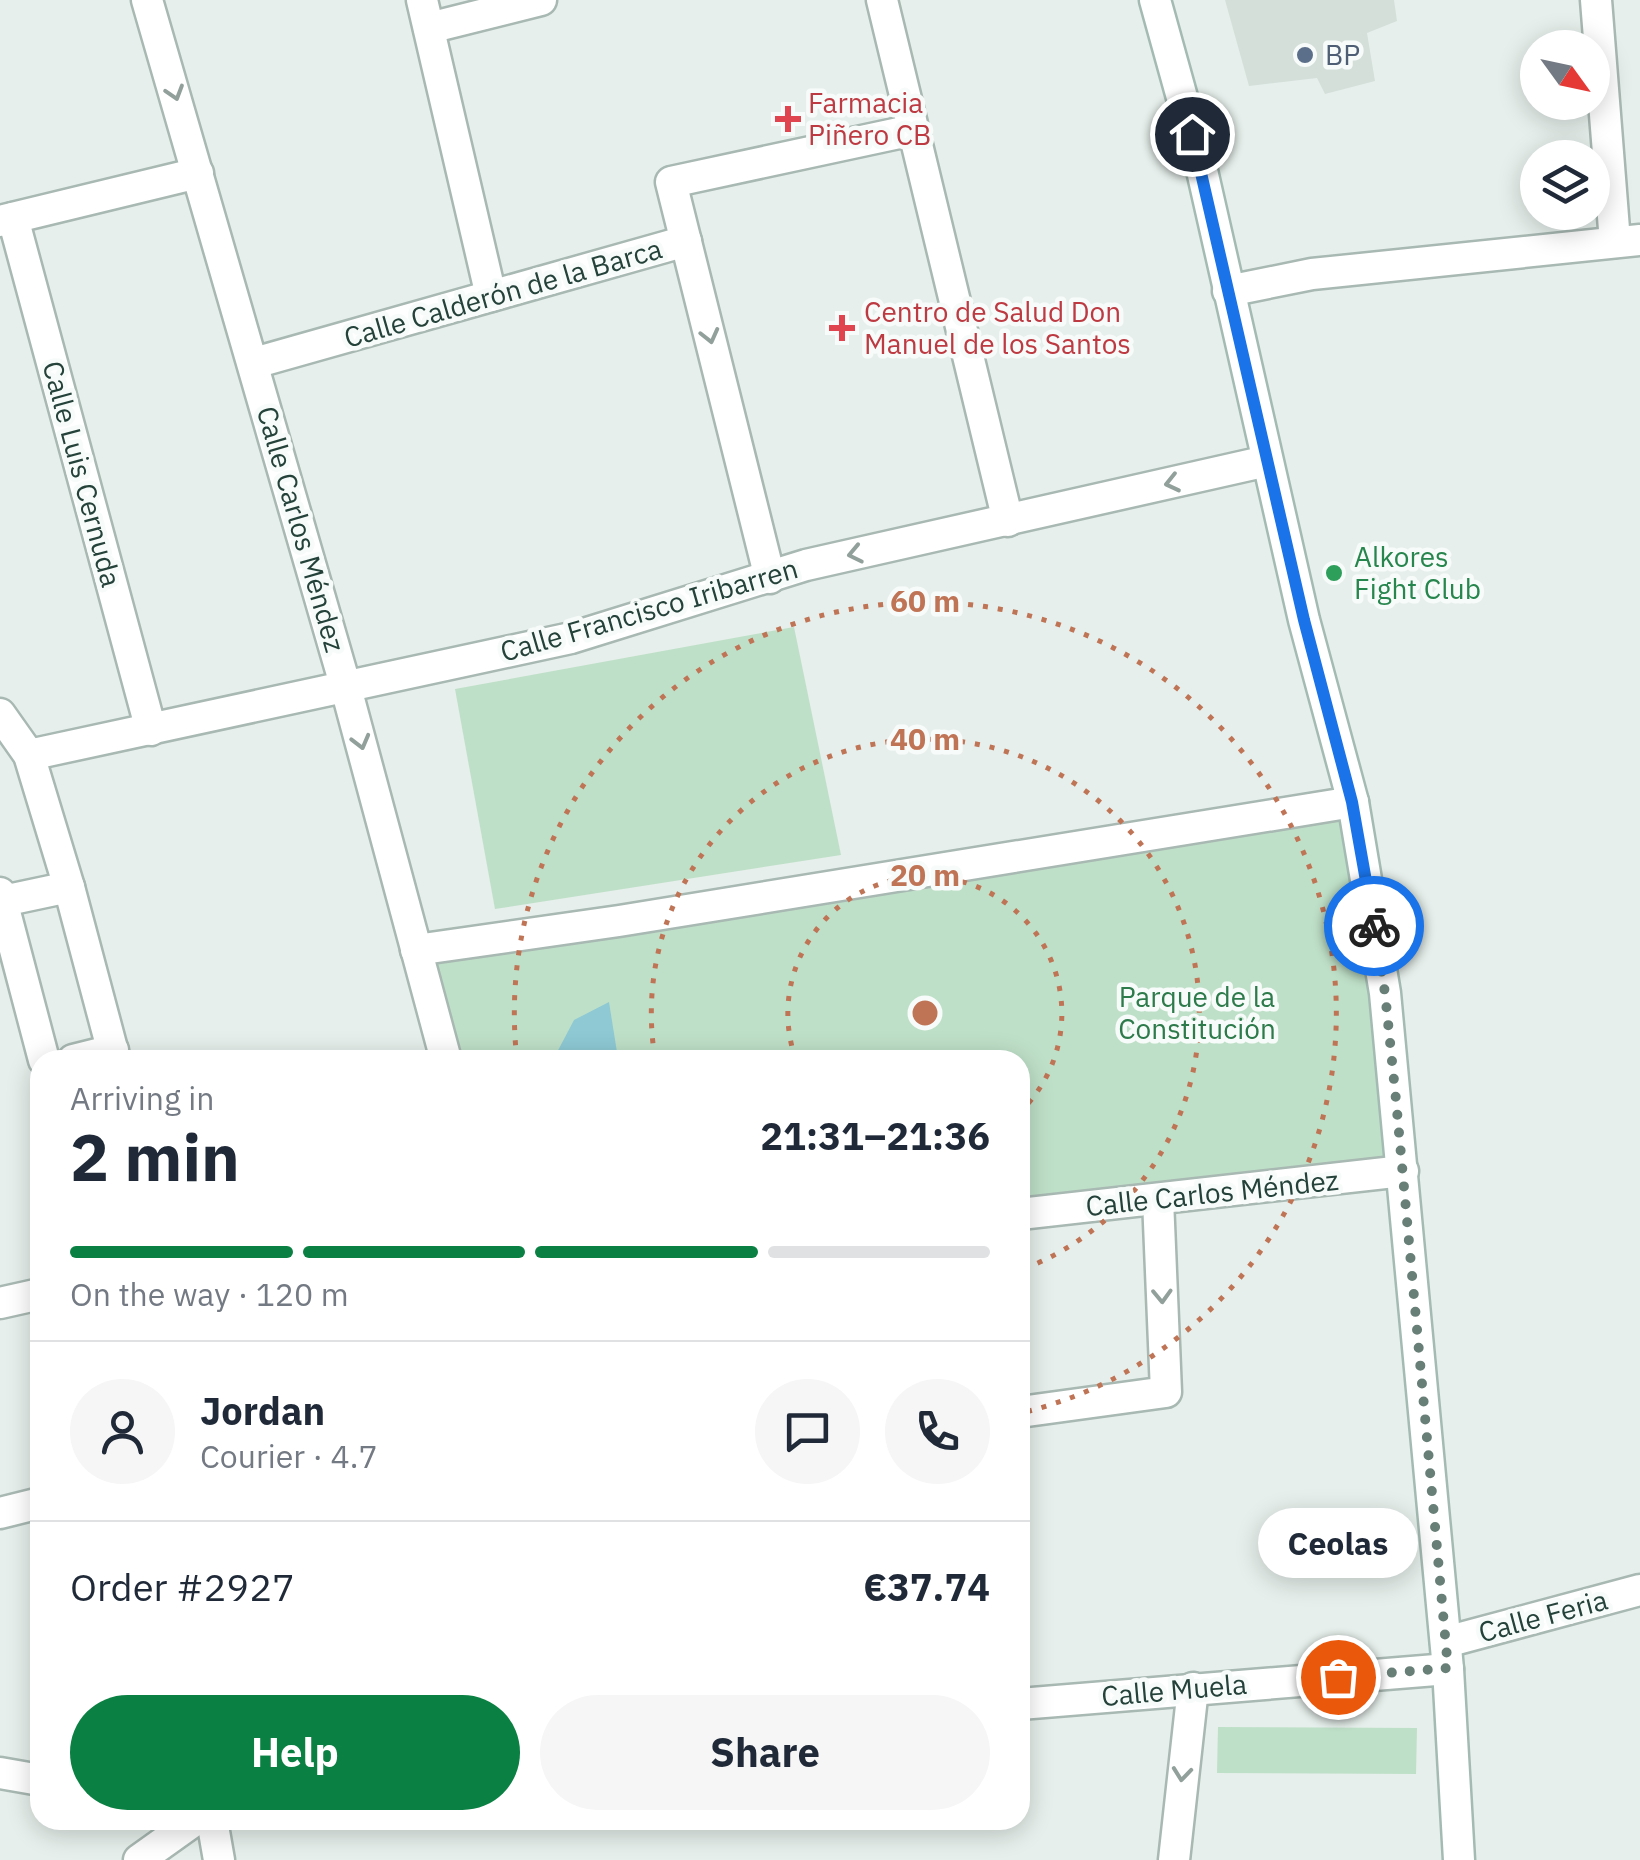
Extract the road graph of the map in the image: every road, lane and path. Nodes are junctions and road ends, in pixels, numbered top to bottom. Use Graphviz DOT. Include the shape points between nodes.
graph roads {
  1 [pos="147,0"];
  2 [pos="541,0"];
  3 [pos="882,0"];
  4 [pos="1156,0"];
  5 [pos="1596,0"];
  6 [pos="426,14"];
  7 [pos="913,130"];
  8 [pos="198,172"];
  9 [pos="6,220"];
  10 [pos="686,241"];
  11 [pos="1628,241"];
  12 [pos="1228,290"];
  13 [pos="492,296"];
  14 [pos="254,363"];
  15 [pos="1267,461"];
  16 [pos="1008,521"];
  17 [pos="770,578"];
  18 [pos="346,688"];
  19 [pos="0,714"];
  20 [pos="151,730"];
  21 [pos="29,755"];
  22 [pos="1352,802"];
  23 [pos="69,887"];
  24 [pos="1,897"];
  25 [pos="416,950"];
  26 [pos="41,1050"];
  27 [pos="113,1050"];
  28 [pos="443,1050"];
  29 [pos="1403,1171"];
  30 [pos="1158,1199"];
  31 [pos="1030,1213"];
  32 [pos="30,1296"];
  33 [pos="0,1303"];
  34 [pos="1030,1411"];
  35 [pos="30,1506"];
  36 [pos="0,1514"];
  37 [pos="1640,1590"];
  38 [pos="1447,1655"];
  39 [pos="1192,1688"];
  40 [pos="1030,1703"];
  41 [pos="0,1774"];
  42 [pos="30,1778"];
  43 [pos="181,1830"];
  44 [pos="214,1830"];
  45 [pos="139,1860"];
  46 [pos="219,1860"];
  47 [pos="1174,1860"];
  48 [pos="1459,1860"];
  1 -- 8 [label="street, Calle Carlos Méndez, one-way"];
  2 -- 6 [label="street"];
  3 -- 7 [label="street"];
  4 -- 12 [label="street"];
  5 -- 11 [label="street"];
  6 -- 13 [label="street"];
  7 -- 10 [label="street, Calle Calderón de la Barca" via="672,182"];
  7 -- 16 [label="street"];
  8 -- 9 [label="street"];
  8 -- 14 [label="street, Calle Carlos Méndez"];
  9 -- 20 [label="street, Calle Luis Cernuda"];
  10 -- 13 [label="street, Calle Calderón de la Barca"];
  10 -- 17 [label="street, one-way"];
  11 -- 12 [label="street" via="1312,274"];
  12 -- 15 [label="street"];
  13 -- 14 [label="street, Calle Calderón de la Barca"];
  14 -- 18 [label="street, Calle Carlos Méndez"];
  15 -- 16 [label="street, Calle Francisco Iribarren, one-way"];
  15 -- 22 [label="street"];
  16 -- 17 [label="street, Calle Francisco Iribarren, one-way"];
  17 -- 18 [label="street, Calle Francisco Iribarren" via="571,638"];
  18 -- 20 [label="street, Calle Francisco Iribarren"];
  18 -- 25 [label="street, Calle Carlos Méndez, one-way"];
  19 -- 21 [label="street"];
  20 -- 21 [label="street, Calle Francisco Iribarren"];
  21 -- 23 [label="street"];
  22 -- 25 [label="street"];
  22 -- 29 [label="street" via="1385,993"];
  23 -- 24 [label="street"];
  23 -- 27 [label="street"];
  24 -- 26 [label="street"];
  25 -- 28 [label="street, Calle Carlos Méndez"];
  29 -- 30 [label="street, Calle Carlos Méndez"];
  29 -- 38 [label="street"];
  30 -- 31 [label="street, Calle Carlos Méndez"];
  30 -- 34 [label="street, one-way" via="1166,1392"];
  32 -- 33 [label="street"];
  35 -- 36 [label="street"];
  37 -- 38 [label="street, Calle Feria"];
  38 -- 39 [label="street, Calle Muela"];
  38 -- 48 [label="street"];
  39 -- 40 [label="street, Calle Muela"];
  39 -- 47 [label="street, one-way"];
  41 -- 42 [label="street"];
  43 -- 45 [label="street"];
  44 -- 46 [label="street"];
}
